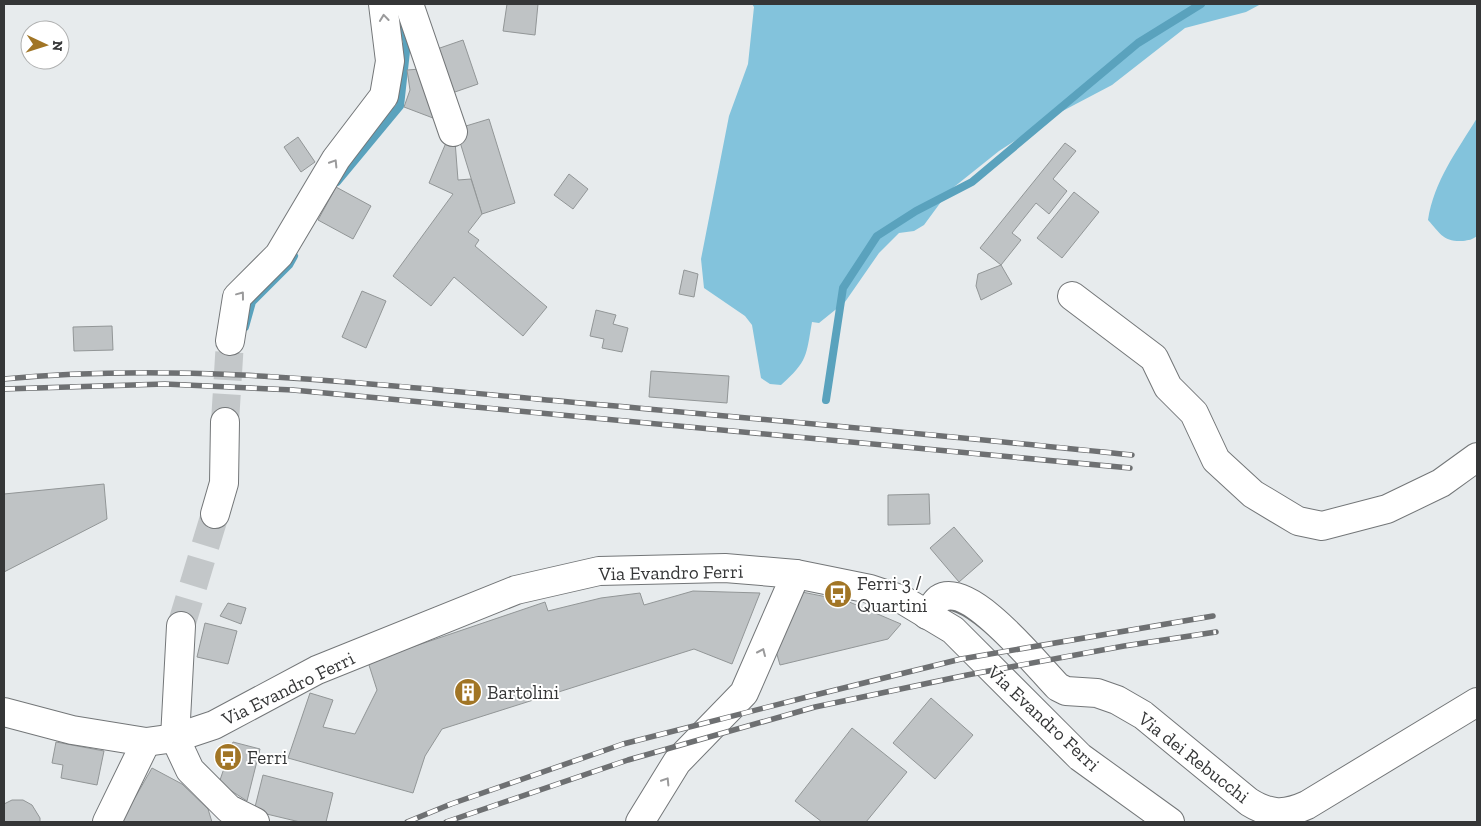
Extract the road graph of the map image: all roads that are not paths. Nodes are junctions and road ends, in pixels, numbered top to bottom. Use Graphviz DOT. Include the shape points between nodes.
graph roads {
  1 [pos="383,4"];
  2 [pos="409,4"];
  3 [pos="453,132"];
  4 [pos="1072,296"];
  5 [pos="230,341"];
  6 [pos="224,422"];
  7 [pos="1477,457"];
  8 [pos="215,514"];
  9 [pos="796,574"];
  10 [pos="927,615"];
  11 [pos="181,626"];
  12 [pos="1477,702"];
  13 [pos="4,712"];
  14 [pos="175,738"];
  15 [pos="146,742"];
  16 [pos="107,822"];
  17 [pos="255,822"];
  18 [pos="640,822"];
  19 [pos="1170,822"];
  5 -- 1 [label="street, one-way" via="237,298 279,255 336,159 384,96 390,61"];
  2 -- 3 [label="street"];
  4 -- 7 [label="street" via="1154,358 1168,387 1194,413 1216,460 1253,494 1298,520 1322,526 1387,509 1441,483"];
  6 -- 8 [label="street" via="224,483"];
  9 -- 10 [label="street, Via Evandro Ferri" via="870,589 903,600"];
  9 -- 14 [label="street, Via Evandro Ferri" via="725,568 608,570 516,590 317,670 214,725"];
  18 -- 9 [label="street, one-way" via="677,762 744,693"];
  10 -- 12 [label="street, Via dei Rebucchi" via="938,600 945,597 962,598 971,603 991,617 1058,688 1098,693 1143,715 1249,802 1272,813 1292,812 1307,806"];
  10 -- 19 [label="street, Via Evandro Ferri" via="953,630 1080,757"];
  11 -- 14 [label="street"];
  13 -- 15 [label="street, Via Evandro Ferri" via="72,730"];
  14 -- 15 [label="street, Via Evandro Ferri"];
  14 -- 17 [label="street" via="190,770 229,809"];
  15 -- 16 [label="street"];
}
